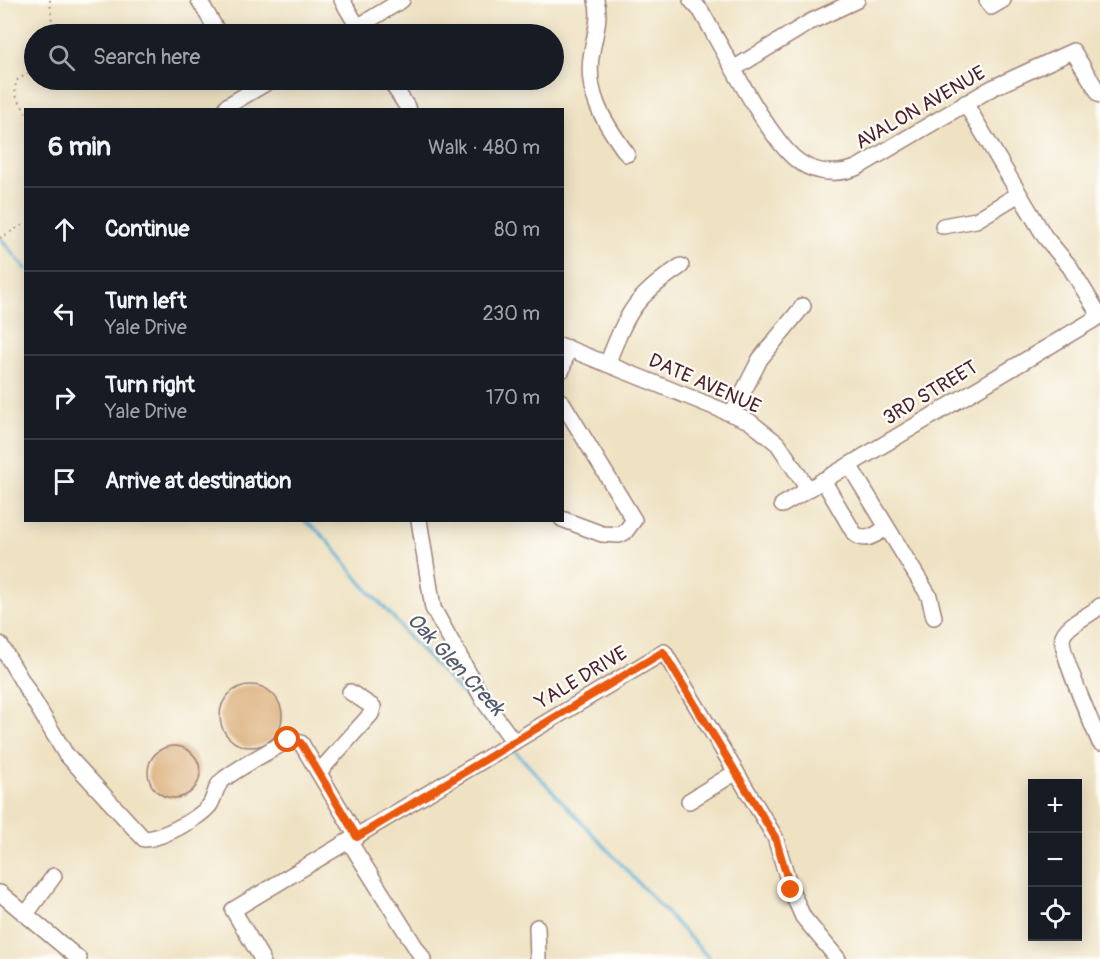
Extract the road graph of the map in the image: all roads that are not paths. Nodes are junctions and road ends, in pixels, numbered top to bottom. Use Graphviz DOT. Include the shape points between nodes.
graph roads {
  1 [pos="199,0"];
  2 [pos="342,0"];
  3 [pos="402,0"];
  4 [pos="596,0"];
  5 [pos="691,0"];
  6 [pos="857,0"];
  7 [pos="987,0"];
  8 [pos="1003,0"];
  9 [pos="213,24"];
  10 [pos="352,24"];
  11 [pos="368,24"];
  12 [pos="735,68"];
  13 [pos="245,90"];
  14 [pos="396,90"];
  15 [pos="1100,95"];
  16 [pos="965,103"];
  17 [pos="227,106"];
  18 [pos="408,108"];
  19 [pos="627,154"];
  20 [pos="1020,194"];
  21 [pos="944,226"];
  22 [pos="681,266"];
  23 [pos="803,306"];
  24 [pos="1100,316"];
  25 [pos="565,347"];
  26 [pos="607,364"];
  27 [pos="564,405"];
  28 [pos="732,414"];
  29 [pos="849,465"];
  30 [pos="823,480"];
  31 [pos="808,489"];
  32 [pos="782,505"];
  33 [pos="564,520"];
  34 [pos="420,522"];
  35 [pos="887,528"];
  36 [pos="1100,606"];
  37 [pos="934,617"];
  38 [pos="0,644"];
  39 [pos="350,692"];
  40 [pos="514,742"];
  41 [pos="1100,743"];
  42 [pos="319,772"];
  43 [pos="736,772"];
  44 [pos="689,801"];
  45 [pos="353,839"];
  46 [pos="54,876"];
  47 [pos="0,893"];
  48 [pos="26,914"];
  49 [pos="537,927"];
  50 [pos="79,959"];
  51 [pos="262,959"];
  52 [pos="423,959"];
  53 [pos="538,959"];
  54 [pos="838,959"];
  1 -- 9 [label="street"];
  2 -- 10 [label="street"];
  3 -- 11 [label="street"];
  4 -- 19 [label="street" via="598,21 589,69 592,92 600,113"];
  5 -- 12 [label="street, AVALON AVENUE"];
  6 -- 12 [label="street" via="810,22"];
  7 -- 8 [label="street" via="991,7"];
  12 -- 16 [label="street, AVALON AVENUE" via="783,148 800,163 824,171 846,172 870,162"];
  13 -- 17 [label="street"];
  14 -- 18 [label="street"];
  15 -- 16 [label="street, AVALON AVENUE" via="1073,51"];
  16 -- 20 [label="street"];
  20 -- 21 [label="street" via="976,220"];
  20 -- 24 [label="street"];
  22 -- 26 [label="street" via="644,292 624,320"];
  23 -- 28 [label="street" via="760,359"];
  24 -- 29 [label="street, 3RD STREET"];
  25 -- 26 [label="street, DATE AVENUE"];
  26 -- 28 [label="street, DATE AVENUE"];
  27 -- 33 [label="street" via="634,520 625,532 610,535"];
  28 -- 31 [label="street, DATE AVENUE" via="749,421 778,444"];
  29 -- 30 [label="street, 3RD STREET"];
  29 -- 35 [label="street"];
  30 -- 31 [label="street, 3RD STREET"];
  30 -- 35 [label="street" via="861,539"];
  31 -- 32 [label="street, 3RD STREET"];
  34 -- 40 [label="street" via="433,608 484,701"];
  35 -- 37 [label="street" via="929,596"];
  36 -- 41 [label="street" via="1069,628 1062,642"];
  38 -- 42 [label="street" via="65,753 144,838 160,837 208,808 214,790 223,780 288,740 301,743"];
  39 -- 42 [label="street" via="373,707"];
  40 -- 43 [label="street, YALE DRIVE" via="663,652"];
  40 -- 45 [label="street, YALE DRIVE"];
  42 -- 45 [label="street"];
  43 -- 44 [label="street"];
  43 -- 54 [label="street, YALE DRIVE" via="775,837 803,916"];
  45 -- 51 [label="street, YALE DRIVE" via="232,910"];
  45 -- 52 [label="street"];
  46 -- 48 [label="street"];
  47 -- 48 [label="street"];
  48 -- 50 [label="street"];
  49 -- 53 [label="street"];
}
